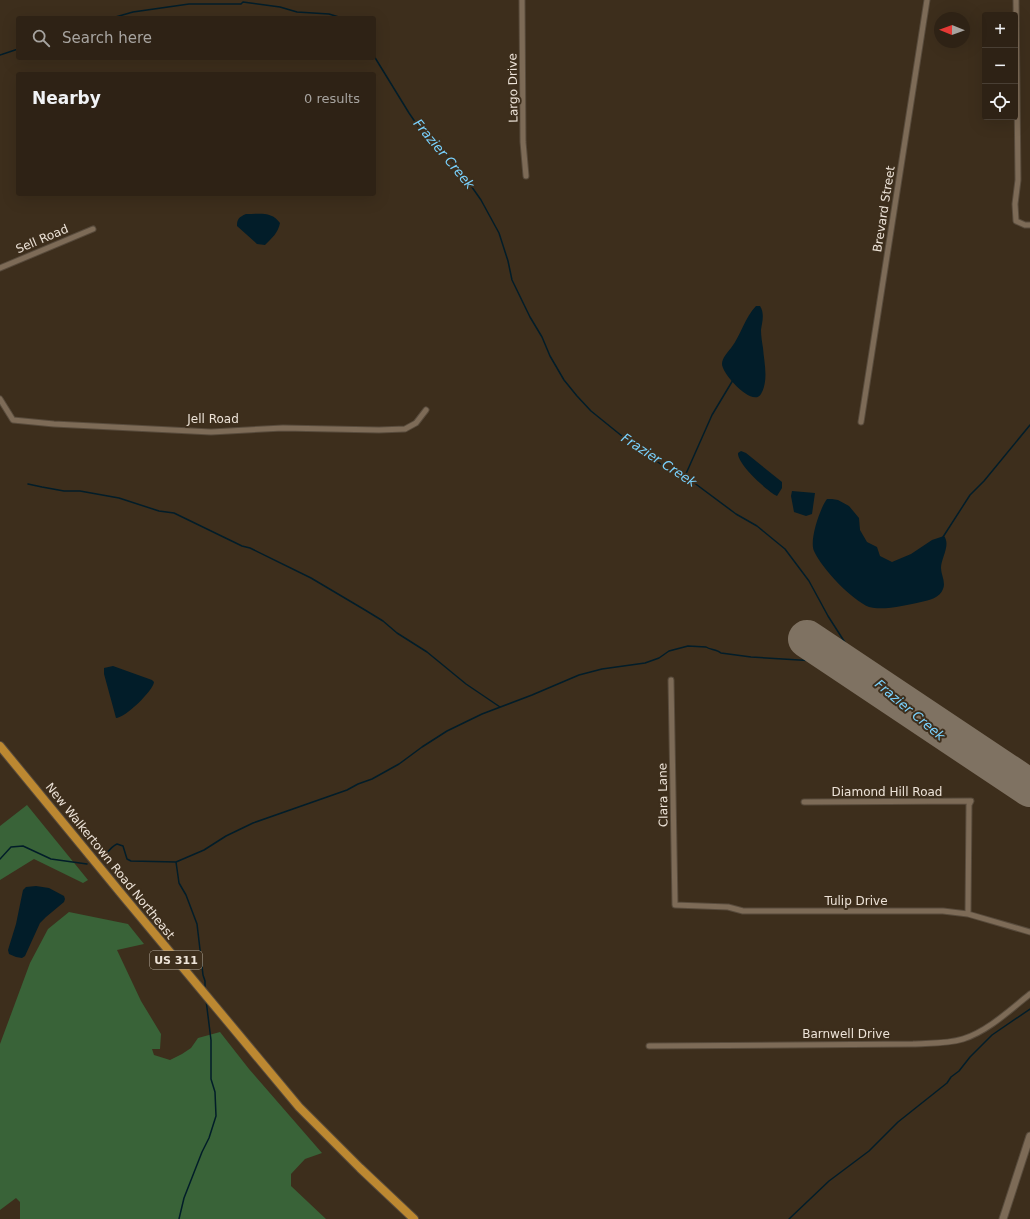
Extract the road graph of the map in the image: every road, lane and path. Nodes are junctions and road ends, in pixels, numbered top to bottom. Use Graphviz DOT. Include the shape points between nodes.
graph roads {
  1 [pos="522,0"];
  2 [pos="926,0"];
  3 [pos="1016,0"];
  4 [pos="526,176"];
  5 [pos="1030,225"];
  6 [pos="93,229"];
  7 [pos="0,268"];
  8 [pos="1,400"];
  9 [pos="426,410"];
  10 [pos="861,422"];
  11 [pos="671,680"];
  12 [pos="0,746"];
  13 [pos="804,802"];
  14 [pos="679,906"];
  15 [pos="968,914"];
  16 [pos="1030,932"];
  17 [pos="1030,994"];
  18 [pos="649,1046"];
  19 [pos="1030,1136"];
  20 [pos="414,1219"];
  21 [pos="1003,1219"];
  1 -- 4 [label="street, Largo Drive" via="523,135"];
  2 -- 10 [label="street, Brevard Street"];
  3 -- 5 [label="street" via="1016,221"];
  6 -- 7 [label="street, Sell Road"];
  8 -- 9 [label="street, Jell Road" via="13,420 211,432 282,428 405,429 416,423"];
  11 -- 14 [label="street, Clara Lane" via="675,905"];
  12 -- 20 [label="main road, New Walkertown Road Northeast / US 311" via="300,1107"];
  13 -- 15 [label="street, Diamond Hill Road" via="970,801"];
  14 -- 15 [label="street, Tulip Drive" via="728,907 743,911 943,911"];
  15 -- 16 [label="street, Tulip Drive"];
  17 -- 18 [label="street, Barnwell Drive" via="980,1031 951,1041 913,1044"];
  19 -- 21 [label="street"];
}
